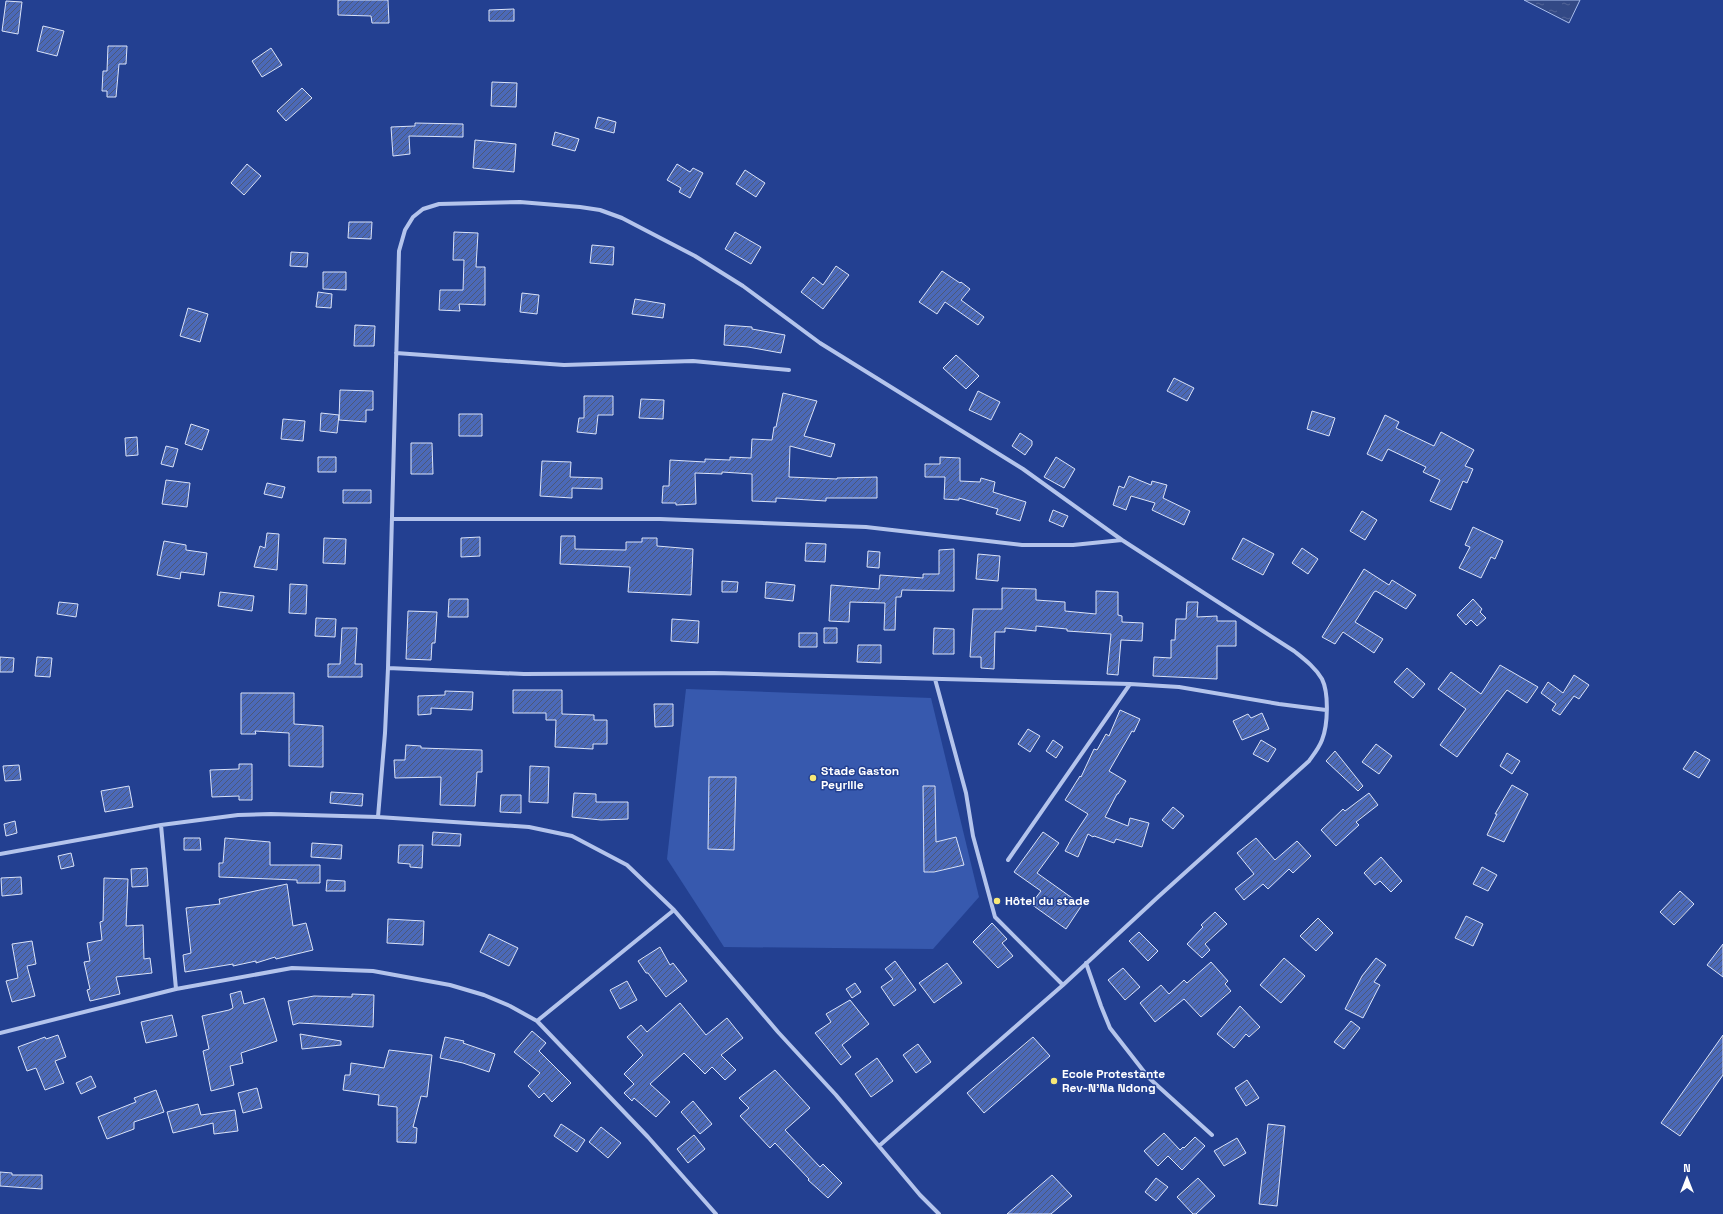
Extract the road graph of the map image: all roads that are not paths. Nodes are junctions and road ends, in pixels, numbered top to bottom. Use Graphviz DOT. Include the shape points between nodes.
graph roads {
  1 [pos="396,353"];
  2 [pos="789,370"];
  3 [pos="392,519"];
  4 [pos="1122,540"];
  5 [pos="388,668"];
  6 [pos="935,678"];
  7 [pos="1130,684"];
  8 [pos="1326,710"];
  9 [pos="378,817"];
  10 [pos="161,825"];
  11 [pos="0,854"];
  12 [pos="1008,860"];
  13 [pos="674,910"];
  14 [pos="1086,963"];
  15 [pos="1063,985"];
  16 [pos="176,989"];
  17 [pos="537,1021"];
  18 [pos="0,1033"];
  19 [pos="1212,1135"];
  20 [pos="879,1146"];
  21 [pos="716,1214"];
  22 [pos="939,1214"];
  1 -- 2 [label="street" via="564,365 693,361"];
  1 -- 3 [label="street"];
  1 -- 4 [label="street" via="399,251 405,230 413,217 423,209 439,204 520,202 600,210 622,218 695,256 744,286 820,343 1023,468"];
  3 -- 4 [label="street" via="660,519 842,526 939,534 1022,545 1073,545"];
  3 -- 5 [label="street"];
  4 -- 8 [label="street" via="1261,629 1312,666 1322,680"];
  5 -- 6 [label="street" via="524,674 714,673"];
  5 -- 9 [label="street"];
  6 -- 7 [label="street"];
  6 -- 15 [label="street" via="966,793 973,836 995,917"];
  7 -- 8 [label="street" via="1179,687"];
  7 -- 12 [label="street"];
  8 -- 14 [label="street" via="1323,739 1309,761"];
  9 -- 10 [label="street" via="238,815"];
  9 -- 13 [label="street" via="529,827 572,836 627,865"];
  10 -- 11 [label="street"];
  10 -- 16 [label="street"];
  13 -- 17 [label="street"];
  13 -- 20 [label="street"];
  14 -- 15 [label="street"];
  14 -- 19 [label="street" via="1110,1028 1149,1078"];
  15 -- 20 [label="street"];
  16 -- 17 [label="street" via="292,968 374,971 450,985 484,995"];
  16 -- 18 [label="street"];
  17 -- 21 [label="street" via="648,1137"];
  20 -- 22 [label="street"];
}
